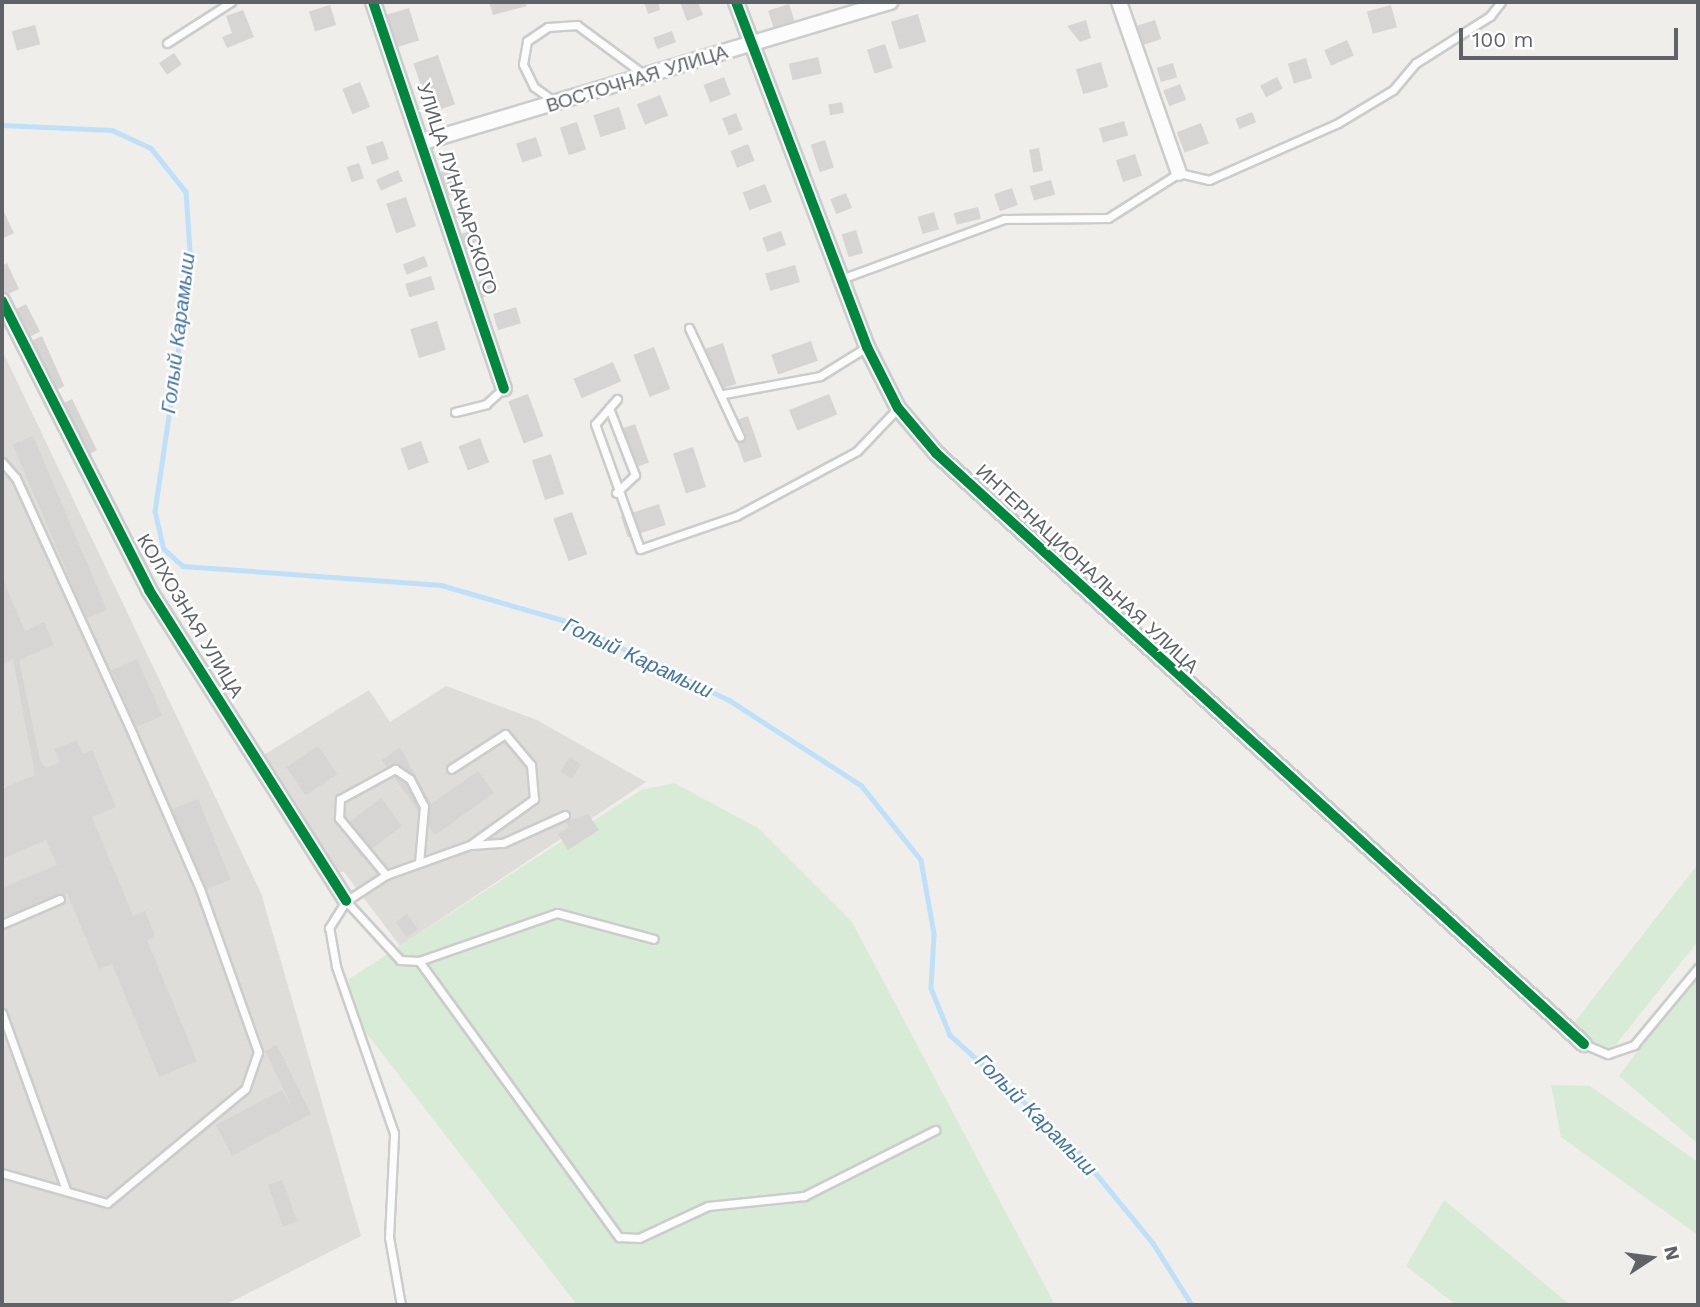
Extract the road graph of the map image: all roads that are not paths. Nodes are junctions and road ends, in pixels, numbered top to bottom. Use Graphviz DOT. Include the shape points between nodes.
graph roads {
  1 [pos="231,2"];
  2 [pos="373,2"];
  3 [pos="736,2"];
  4 [pos="891,2"];
  5 [pos="1119,2"];
  6 [pos="1501,2"];
  7 [pos="167,43"];
  8 [pos="751,45"];
  9 [pos="647,76"];
  10 [pos="557,103"];
  11 [pos="423,142"];
  12 [pos="1179,173"];
  13 [pos="841,279"];
  14 [pos="2,301"];
  15 [pos="689,328"];
  16 [pos="867,347"];
  17 [pos="504,388"];
  18 [pos="724,394"];
  19 [pos="617,398"];
  20 [pos="609,408"];
  21 [pos="898,408"];
  22 [pos="455,412"];
  23 [pos="740,437"];
  24 [pos="2,462"];
  25 [pos="616,493"];
  26 [pos="451,769"];
  27 [pos="565,815"];
  28 [pos="470,845"];
  29 [pos="419,863"];
  30 [pos="386,875"];
  31 [pos="60,899"];
  32 [pos="346,901"];
  33 [pos="2,924"];
  34 [pos="654,939"];
  35 [pos="419,961"];
  36 [pos="1698,968"];
  37 [pos="2,1013"];
  38 [pos="1584,1044"];
  39 [pos="935,1130"];
  40 [pos="2,1173"];
  41 [pos="66,1190"];
  42 [pos="401,1305"];
  1 -- 7 [label="lane"];
  2 -- 11 [label="street, УЛИЦА ЛУНАЧАРСКОГО"];
  3 -- 8 [label="street, ИНТЕРНАЦИОНАЛЬНАЯ УЛИЦА"];
  4 -- 8 [label="street, ВОСТОЧНАЯ УЛИЦА"];
  5 -- 12 [label="street"];
  6 -- 12 [label="lane" via="1490,16 1416,63 1393,90 1338,123 1209,180"];
  8 -- 9 [label="street, ВОСТОЧНАЯ УЛИЦА"];
  8 -- 13 [label="street, ИНТЕРНАЦИОНАЛЬНАЯ УЛИЦА"];
  9 -- 10 [label="street, ВОСТОЧНАЯ УЛИЦА"];
  9 -- 10 [label="lane" via="577,25 548,27 527,41 523,64 534,87"];
  10 -- 11 [label="street, ВОСТОЧНАЯ УЛИЦА"];
  11 -- 17 [label="street, УЛИЦА ЛУНАЧАРСКОГО"];
  12 -- 13 [label="lane" via="1108,218 1004,219"];
  13 -- 16 [label="street, ИНТЕРНАЦИОНАЛЬНАЯ УЛИЦА"];
  14 -- 32 [label="street, КОЛХОЗНАЯ УЛИЦА" via="149,590"];
  15 -- 18 [label="lane"];
  16 -- 18 [label="lane" via="820,376"];
  16 -- 21 [label="street, ИНТЕРНАЦИОНАЛЬНАЯ УЛИЦА"];
  17 -- 22 [label="lane" via="486,404"];
  18 -- 23 [label="lane"];
  19 -- 20 [label="lane"];
  20 -- 25 [label="lane" via="595,424"];
  20 -- 25 [label="lane" via="635,475"];
  21 -- 25 [label="lane" via="857,451 736,516 640,550"];
  21 -- 38 [label="street, ИНТЕРНАЦИОНАЛЬНАЯ УЛИЦА" via="936,453"];
  24 -- 41 [label="lane" via="16,478 139,748 200,889 258,1052 245,1089 107,1203"];
  26 -- 28 [label="lane" via="505,734 531,765 534,799"];
  27 -- 28 [label="lane" via="503,843"];
  28 -- 29 [label="lane"];
  29 -- 30 [label="lane"];
  29 -- 30 [label="lane" via="424,806 410,779 395,769 340,799 339,818 362,855"];
  30 -- 32 [label="lane"];
  31 -- 33 [label="lane"];
  32 -- 35 [label="lane" via="400,960"];
  32 -- 42 [label="lane" via="329,928 336,966 394,1133 389,1237"];
  34 -- 35 [label="lane" via="557,913"];
  35 -- 39 [label="lane" via="620,1237 639,1238 708,1206 804,1196"];
  36 -- 38 [label="lane" via="1634,1045 1608,1054"];
  37 -- 41 [label="lane"];
  40 -- 41 [label="lane"];
}
